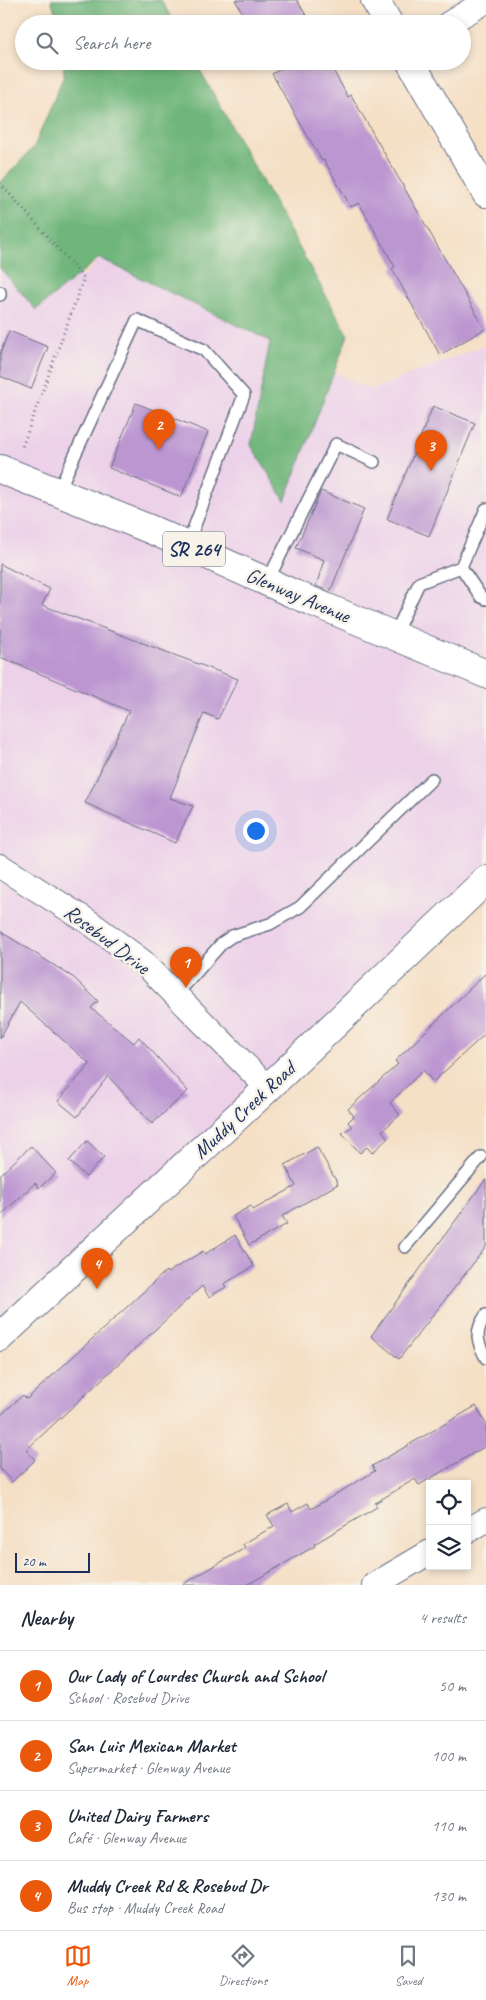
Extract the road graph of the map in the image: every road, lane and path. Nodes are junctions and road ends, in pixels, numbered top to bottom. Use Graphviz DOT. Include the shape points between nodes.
graph roads {
  1 [pos="375,0"];
  2 [pos="486,1"];
  3 [pos="383,15"];
  4 [pos="463,15"];
  5 [pos="415,70"];
  6 [pos="0,183"];
  7 [pos="486,192"];
  8 [pos="374,462"];
  9 [pos="6,472"];
  10 [pos="58,492"];
  11 [pos="486,510"];
  12 [pos="187,546"];
  13 [pos="461,567"];
  14 [pos="267,582"];
  15 [pos="486,599"];
  16 [pos="394,636"];
  17 [pos="486,674"];
  18 [pos="432,779"];
  19 [pos="0,866"];
  20 [pos="486,880"];
  21 [pos="176,995"];
  22 [pos="268,1088"];
  23 [pos="484,1158"];
  24 [pos="405,1247"];
  25 [pos="486,1315"];
  26 [pos="1,1334"];
  27 [pos="486,1358"];
  28 [pos="486,1520"];
  29 [pos="471,1528"];
  30 [pos="426,1554"];
  31 [pos="374,1585"];
  1 -- 3 [label="street"];
  2 -- 4 [label="street"];
  5 -- 7 [label="street"];
  6 -- 9 [label="path" via="84,278"];
  8 -- 14 [label="lane" via="336,444"];
  9 -- 10 [label="street, Glenway Avenue / SR 264"];
  10 -- 12 [label="street, Glenway Avenue / SR 264"];
  10 -- 12 [label="lane" via="137,320 204,350 244,395"];
  11 -- 13 [label="lane"];
  12 -- 14 [label="street, Glenway Avenue / SR 264"];
  13 -- 15 [label="lane" via="481,597"];
  13 -- 16 [label="lane" via="419,583"];
  14 -- 16 [label="street, Glenway Avenue / SR 264"];
  16 -- 17 [label="street, Glenway Avenue / SR 264"];
  18 -- 21 [label="lane" via="300,908 222,943"];
  19 -- 21 [label="street, Rosebud Drive" via="89,922 143,962"];
  20 -- 22 [label="street, Muddy Creek Road"];
  21 -- 22 [label="street, Rosebud Drive"];
  22 -- 26 [label="street, Muddy Creek Road"];
  23 -- 24 [label="lane"];
  25 -- 27 [label="lane" via="478,1326 478,1344"];
  28 -- 29 [label="street"];
  30 -- 31 [label="street"];
}
